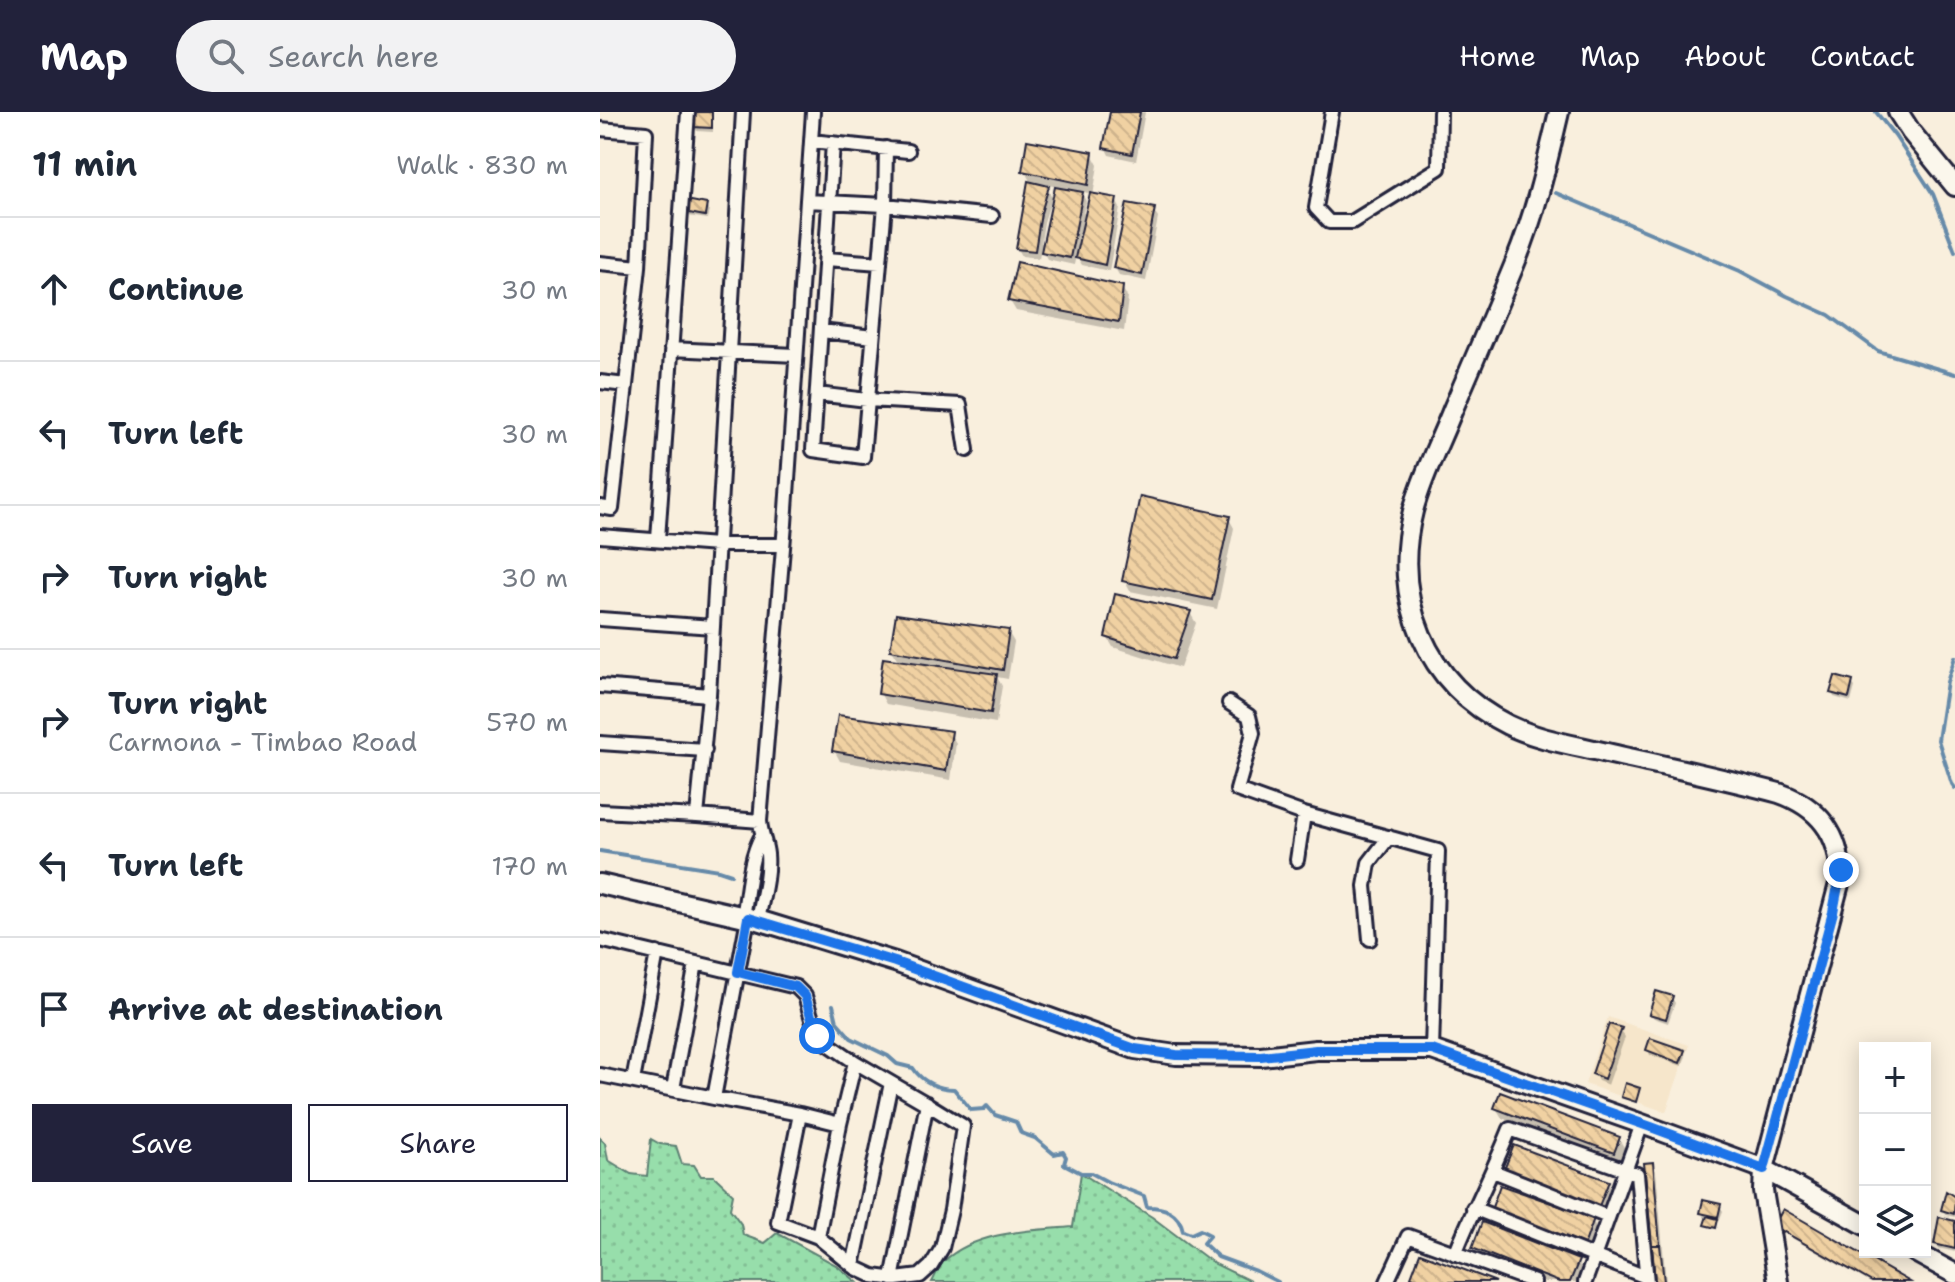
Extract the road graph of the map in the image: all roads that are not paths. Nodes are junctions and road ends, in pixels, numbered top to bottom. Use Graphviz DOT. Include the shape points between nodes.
graph roads {
  1 [pos="688,112"];
  2 [pos="743,112"];
  3 [pos="813,112"];
  4 [pos="1332,112"];
  5 [pos="1440,112"];
  6 [pos="1559,112"];
  7 [pos="1898,112"];
  8 [pos="600,129"];
  9 [pos="811,141"];
  10 [pos="833,143"];
  11 [pos="886,148"];
  12 [pos="908,151"];
  13 [pos="1955,186"];
  14 [pos="807,201"];
  15 [pos="829,202"];
  16 [pos="885,205"];
  17 [pos="992,216"];
  18 [pos="826,259"];
  19 [pos="600,263"];
  20 [pos="880,263"];
  21 [pos="639,267"];
  22 [pos="821,331"];
  23 [pos="873,337"];
  24 [pos="671,349"];
  25 [pos="729,353"];
  26 [pos="796,355"];
  27 [pos="600,382"];
  28 [pos="626,385"];
  29 [pos="817,394"];
  30 [pos="867,400"];
  31 [pos="967,450"];
  32 [pos="600,507"];
  33 [pos="600,536"];
  34 [pos="658,539"];
  35 [pos="717,545"];
  36 [pos="783,545"];
  37 [pos="600,619"];
  38 [pos="713,627"];
  39 [pos="600,686"];
  40 [pos="709,695"];
  41 [pos="1229,703"];
  42 [pos="600,743"];
  43 [pos="705,750"];
  44 [pos="600,811"];
  45 [pos="1304,814"];
  46 [pos="697,816"];
  47 [pos="760,821"];
  48 [pos="1389,837"];
  49 [pos="1297,860"];
  50 [pos="600,884"];
  51 [pos="750,918"];
  52 [pos="1370,939"];
  53 [pos="600,940"];
  54 [pos="657,953"];
  55 [pos="696,963"];
  56 [pos="738,972"];
  57 [pos="1432,1050"];
  58 [pos="855,1062"];
  59 [pos="600,1075"];
  60 [pos="633,1081"];
  61 [pos="891,1083"];
  62 [pos="673,1089"];
  63 [pos="714,1098"];
  64 [pos="927,1103"];
  65 [pos="800,1114"];
  66 [pos="840,1124"];
  67 [pos="1642,1124"];
  68 [pos="1764,1169"];
  69 [pos="1625,1170"];
  70 [pos="1493,1171"];
  71 [pos="1473,1208"];
  72 [pos="1608,1217"];
  73 [pos="1859,1222"];
  74 [pos="818,1237"];
  75 [pos="1455,1254"];
  76 [pos="1594,1257"];
  77 [pos="1926,1258"];
  78 [pos="853,1266"];
  79 [pos="1955,1274"];
  80 [pos="892,1279"];
  81 [pos="1647,1280"];
  82 [pos="1391,1281"];
  83 [pos="1534,1282"];
  84 [pos="1585,1282"];
  85 [pos="1778,1282"];
  1 -- 24 [label="street"];
  2 -- 25 [label="street"];
  3 -- 9 [label="street"];
  4 -- 5 [label="street" via="1316,208 1329,222 1352,222 1439,168"];
  6 -- 68 [label="main road" via="1516,259 1414,509 1406,547 1408,596 1424,643 1442,671 1469,700 1508,725 1547,739 1779,793 1805,805 1827,826 1840,862 1838,890"];
  7 -- 13 [label="main road"];
  8 -- 21 [label="street" via="646,133"];
  9 -- 10 [label="street"];
  9 -- 14 [label="street"];
  10 -- 11 [label="street"];
  10 -- 15 [label="street"];
  11 -- 12 [label="street"];
  11 -- 16 [label="street"];
  14 -- 15 [label="street"];
  14 -- 26 [label="street"];
  15 -- 16 [label="street"];
  15 -- 18 [label="street"];
  16 -- 17 [label="street"];
  16 -- 20 [label="street"];
  18 -- 20 [label="street"];
  18 -- 22 [label="street"];
  19 -- 21 [label="street"];
  20 -- 23 [label="street"];
  21 -- 28 [label="street"];
  22 -- 23 [label="street"];
  22 -- 29 [label="street"];
  23 -- 30 [label="street"];
  24 -- 25 [label="street"];
  24 -- 34 [label="street"];
  25 -- 26 [label="street"];
  25 -- 35 [label="street"];
  26 -- 36 [label="street"];
  27 -- 28 [label="street"];
  28 -- 32 [label="street" via="612,509"];
  29 -- 30 [label="street"];
  29 -- 30 [label="street" via="813,450 863,457"];
  30 -- 31 [label="street" via="960,405"];
  33 -- 34 [label="street"];
  34 -- 35 [label="street"];
  35 -- 36 [label="street"];
  35 -- 38 [label="street"];
  36 -- 47 [label="street"];
  37 -- 38 [label="street"];
  38 -- 40 [label="street"];
  39 -- 40 [label="street"];
  40 -- 43 [label="street"];
  41 -- 45 [label="street" via="1249,716 1253,733 1237,790"];
  42 -- 43 [label="street"];
  43 -- 46 [label="street"];
  44 -- 46 [label="street"];
  45 -- 48 [label="street"];
  45 -- 49 [label="street"];
  46 -- 47 [label="street"];
  47 -- 51 [label="street" via="767,852 765,883"];
  48 -- 52 [label="street" via="1369,863 1365,886"];
  48 -- 57 [label="street" via="1438,851"];
  50 -- 51 [label="main road"];
  51 -- 56 [label="street"];
  51 -- 57 [label="main road" via="895,962 1135,1049 1261,1056 1316,1050"];
  53 -- 54 [label="street"];
  54 -- 55 [label="street"];
  54 -- 60 [label="street"];
  55 -- 56 [label="street"];
  55 -- 62 [label="street"];
  56 -- 58 [label="street" via="796,987 805,996 817,1036"];
  56 -- 63 [label="street"];
  57 -- 67 [label="main road"];
  58 -- 61 [label="street"];
  58 -- 66 [label="street"];
  59 -- 60 [label="street"];
  60 -- 62 [label="street"];
  61 -- 64 [label="street"];
  61 -- 78 [label="street"];
  62 -- 63 [label="street"];
  63 -- 65 [label="street"];
  64 -- 80 [label="street"];
  64 -- 80 [label="street" via="963,1126 951,1210 942,1248 931,1266 920,1276"];
  65 -- 66 [label="street"];
  65 -- 74 [label="street" via="778,1222"];
  66 -- 74 [label="street"];
  67 -- 68 [label="main road"];
  67 -- 69 [label="street"];
  68 -- 73 [label="main road"];
  68 -- 85 [label="main road"];
  69 -- 70 [label="street" via="1510,1129"];
  69 -- 72 [label="street"];
  69 -- 81 [label="street" via="1637,1174"];
  70 -- 71 [label="street"];
  70 -- 72 [label="street"];
  71 -- 75 [label="street"];
  71 -- 76 [label="street"];
  72 -- 76 [label="street"];
  74 -- 78 [label="street"];
  75 -- 82 [label="street" via="1408,1236"];
  75 -- 83 [label="street"];
  76 -- 81 [label="street"];
  76 -- 84 [label="street"];
  77 -- 79 [label="main road"];
  78 -- 80 [label="street"];
}
